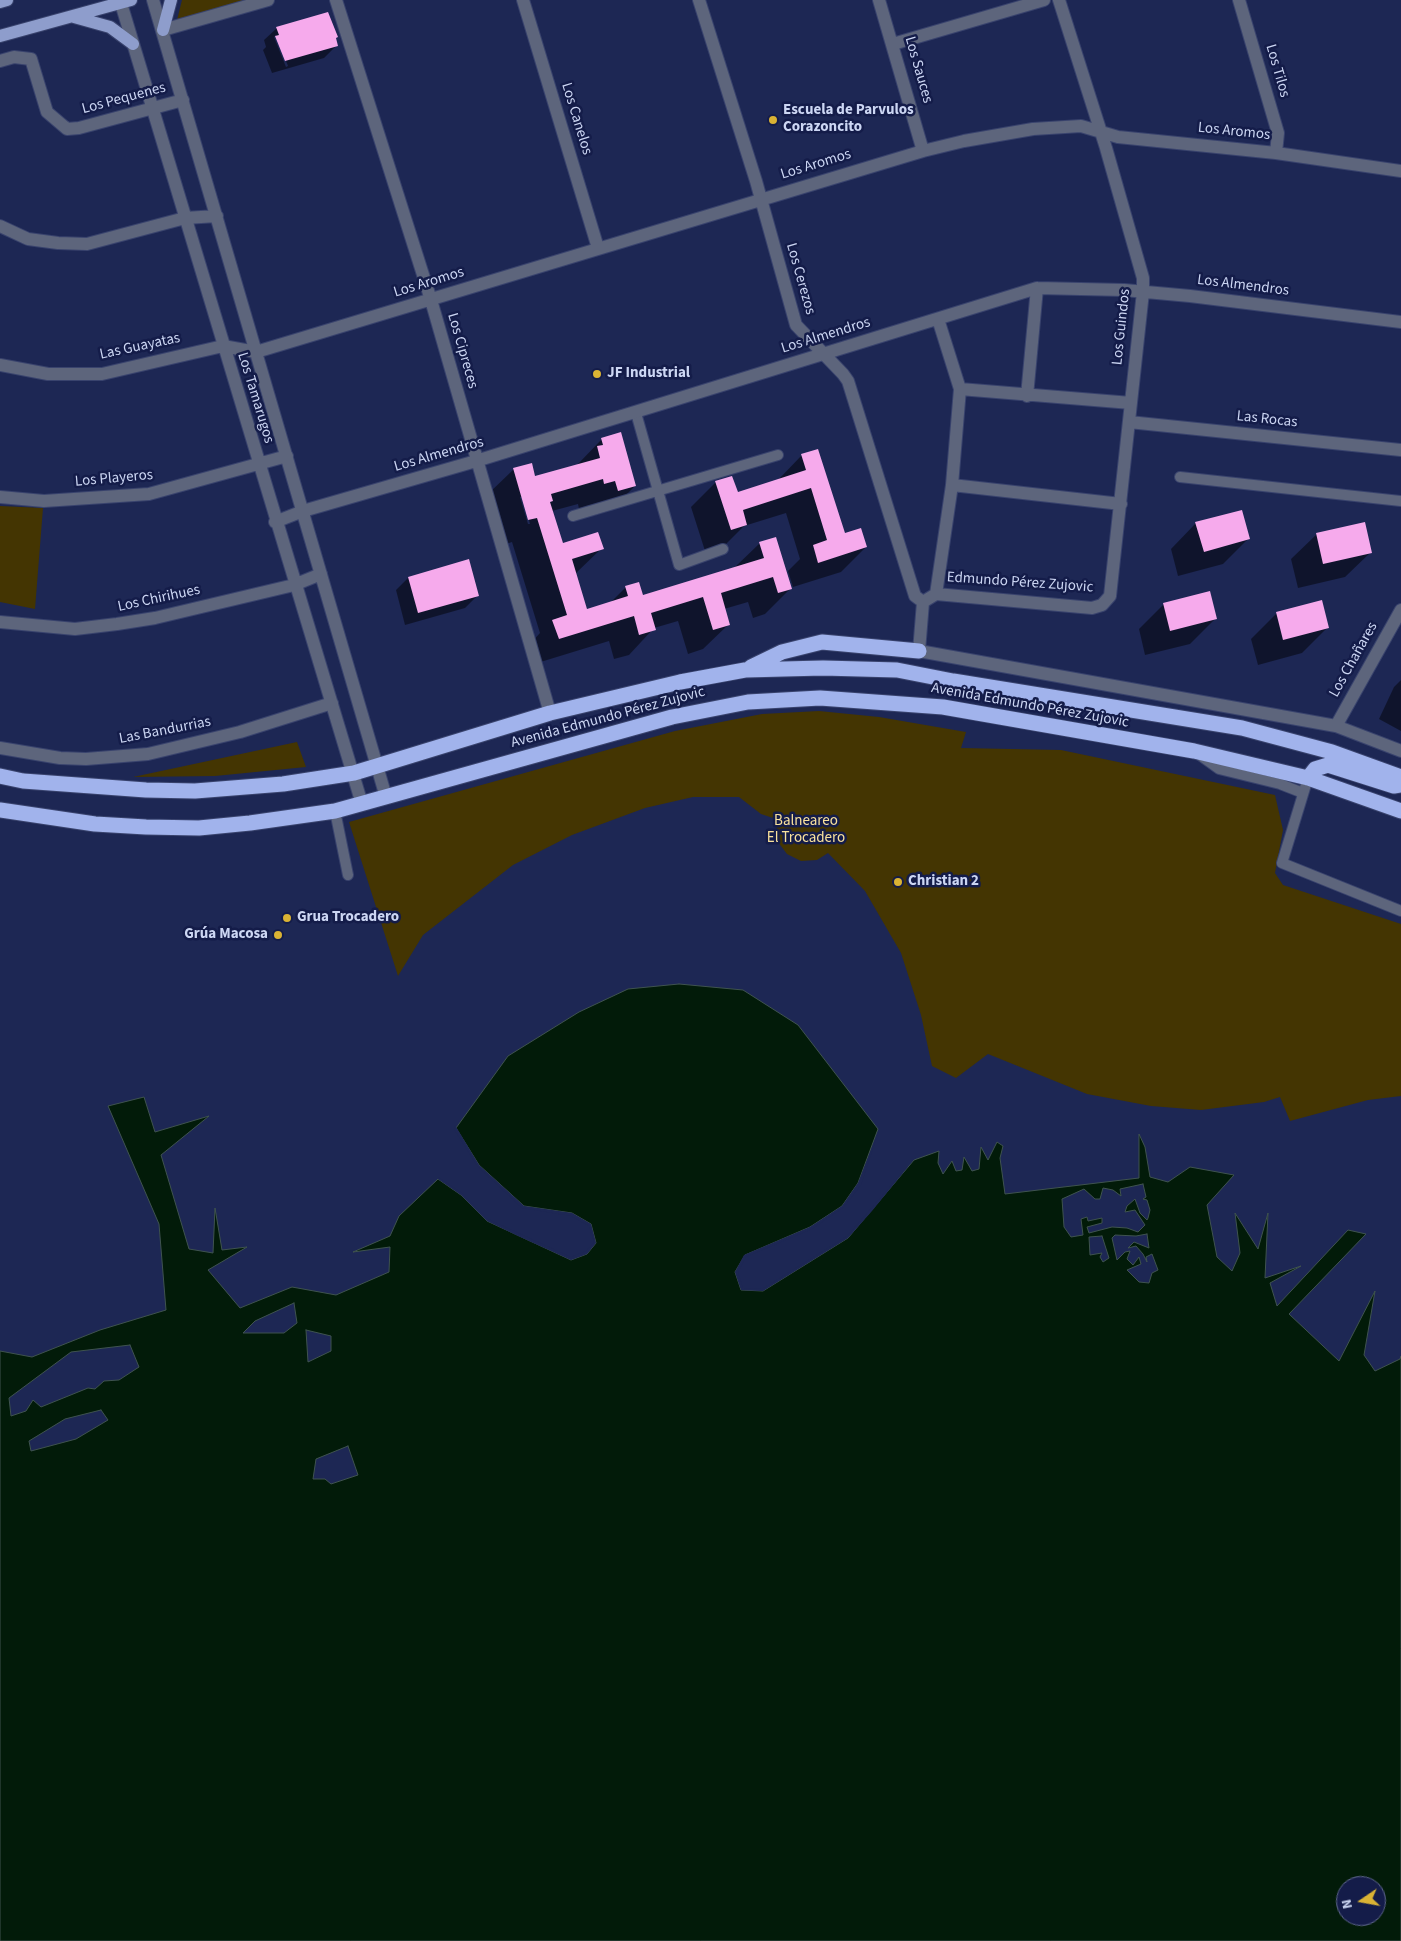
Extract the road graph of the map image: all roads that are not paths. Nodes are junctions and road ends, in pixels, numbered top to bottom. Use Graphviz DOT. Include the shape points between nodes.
graph roads {
  1 [pos="7,0"];
  2 [pos="153,0"];
  3 [pos="171,0"];
  4 [pos="268,0"];
  5 [pos="336,0"];
  6 [pos="523,0"];
  7 [pos="699,0"];
  8 [pos="879,0"];
  9 [pos="1044,0"];
  10 [pos="1058,0"];
  11 [pos="1239,0"];
  12 [pos="124,1"];
  13 [pos="0,2"];
  14 [pos="72,16"];
  15 [pos="162,30"];
  16 [pos="0,36"];
  17 [pos="133,44"];
  18 [pos="893,44"];
  19 [pos="0,61"];
  20 [pos="183,100"];
  21 [pos="153,108"];
  22 [pos="1100,132"];
  23 [pos="923,151"];
  24 [pos="1276,153"];
  25 [pos="1401,171"];
  26 [pos="761,199"];
  27 [pos="217,216"];
  28 [pos="185,218"];
  29 [pos="0,226"];
  30 [pos="598,248"];
  31 [pos="1037,288"];
  32 [pos="1143,292"];
  33 [pos="431,300"];
  34 [pos="938,319"];
  35 [pos="1401,322"];
  36 [pos="222,346"];
  37 [pos="256,352"];
  38 [pos="824,353"];
  39 [pos="0,365"];
  40 [pos="960,389"];
  41 [pos="1027,396"];
  42 [pos="1131,403"];
  43 [pos="636,413"];
  44 [pos="1129,422"];
  45 [pos="1401,450"];
  46 [pos="778,455"];
  47 [pos="287,456"];
  48 [pos="476,461"];
  49 [pos="258,464"];
  50 [pos="1180,477"];
  51 [pos="952,485"];
  52 [pos="660,490"];
  53 [pos="0,497"];
  54 [pos="1401,501"];
  55 [pos="1120,504"];
  56 [pos="302,511"];
  57 [pos="573,516"];
  58 [pos="276,522"];
  59 [pos="723,549"];
  60 [pos="321,574"];
  61 [pos="294,584"];
  62 [pos="936,594"];
  63 [pos="923,602"];
  64 [pos="1102,605"];
  65 [pos="1401,610"];
  66 [pos="0,622"];
  67 [pos="919,651"];
  68 [pos="745,670"];
  69 [pos="332,703"];
  70 [pos="550,714"];
  71 [pos="1336,726"];
  72 [pos="0,748"];
  73 [pos="1194,751"];
  74 [pos="1401,751"];
  75 [pos="377,766"];
  76 [pos="354,773"];
  77 [pos="0,776"];
  78 [pos="1401,777"];
  79 [pos="1308,778"];
  80 [pos="1401,785"];
  81 [pos="1303,793"];
  82 [pos="386,797"];
  83 [pos="362,804"];
  84 [pos="0,810"];
  85 [pos="335,811"];
  86 [pos="1401,811"];
  87 [pos="348,875"];
  88 [pos="1401,911"];
  1 -- 13 [label="main road"];
  2 -- 15 [label="street, Los Tamarugos"];
  3 -- 15 [label="main road"];
  4 -- 15 [label="street"];
  5 -- 33 [label="street, Los Cipreces"];
  6 -- 30 [label="street, Los Canelos"];
  7 -- 26 [label="street, Los Cerezos"];
  8 -- 18 [label="street, Los Sauces"];
  9 -- 18 [label="street"];
  10 -- 22 [label="street, Los Guindos"];
  11 -- 24 [label="street, Los Tilos" via="1278,133"];
  12 -- 14 [label="main road"];
  12 -- 17 [label="street, Los Tamarugos"];
  14 -- 16 [label="main road"];
  14 -- 17 [label="main road" via="101,23"];
  15 -- 20 [label="street, Los Tamarugos"];
  17 -- 21 [label="street, Los Tamarugos"];
  18 -- 23 [label="street, Los Sauces"];
  19 -- 21 [label="street, Los Pequenes" via="14,57 31,58 47,112 67,129"];
  20 -- 21 [label="street, Los Pequenes"];
  20 -- 27 [label="street, Los Tamarugos"];
  21 -- 28 [label="street, Los Tamarugos"];
  22 -- 23 [label="street, Los Aromos" via="1081,126 1033,129 964,140"];
  22 -- 24 [label="street, Los Aromos" via="1118,137"];
  22 -- 32 [label="street, Los Guindos" via="1143,278"];
  23 -- 26 [label="street, Los Aromos"];
  24 -- 25 [label="street, Los Aromos"];
  26 -- 30 [label="street, Los Aromos"];
  26 -- 38 [label="street, Los Cerezos" via="796,325"];
  27 -- 28 [label="street"];
  27 -- 37 [label="street, Los Tamarugos"];
  28 -- 29 [label="street" via="87,244 28,238"];
  28 -- 36 [label="street, Los Tamarugos"];
  30 -- 33 [label="street, Los Aromos"];
  31 -- 32 [label="street, Los Almendros"];
  31 -- 34 [label="street, Los Almendros"];
  31 -- 41 [label="street"];
  32 -- 35 [label="street, Los Almendros"];
  32 -- 42 [label="street, Los Guindos"];
  33 -- 37 [label="street, Los Aromos"];
  33 -- 48 [label="street, Los Cipreces"];
  34 -- 38 [label="street, Los Almendros"];
  34 -- 40 [label="street"];
  36 -- 37 [label="street, Las Guayatas"];
  36 -- 39 [label="street, Las Guayatas" via="102,374 48,374"];
  36 -- 49 [label="street, Los Tamarugos"];
  37 -- 47 [label="street, Los Tamarugos"];
  38 -- 43 [label="street, Los Almendros"];
  38 -- 63 [label="street, Los Cerezos" via="848,381 915,596"];
  40 -- 41 [label="street"];
  40 -- 51 [label="street"];
  41 -- 42 [label="street"];
  42 -- 44 [label="street, Los Guindos"];
  43 -- 48 [label="street, Los Almendros"];
  43 -- 52 [label="lane"];
  44 -- 45 [label="street, Las Rocas"];
  44 -- 55 [label="street, Los Guindos"];
  46 -- 52 [label="lane"];
  47 -- 49 [label="street, Los Playeros"];
  47 -- 56 [label="street, Los Tamarugos"];
  48 -- 56 [label="street, Los Almendros"];
  48 -- 70 [label="street, Los Cipreces"];
  49 -- 53 [label="street, Los Playeros" via="149,494 44,500"];
  49 -- 58 [label="street, Los Tamarugos"];
  50 -- 54 [label="lane"];
  51 -- 55 [label="street"];
  51 -- 62 [label="street"];
  52 -- 57 [label="lane"];
  52 -- 59 [label="lane" via="679,565"];
  55 -- 64 [label="street, Los Guindos" via="1110,596"];
  56 -- 58 [label="street, Los Almendros"];
  56 -- 60 [label="street, Los Tamarugos"];
  58 -- 61 [label="street, Los Tamarugos"];
  60 -- 61 [label="street, Los Chirihues"];
  60 -- 75 [label="street, Los Tamarugos"];
  61 -- 66 [label="street, Los Chirihues" via="155,618 117,624 75,629"];
  61 -- 69 [label="street, Los Tamarugos"];
  62 -- 63 [label="street"];
  62 -- 64 [label="street, Edmundo Pérez Zujovic" via="1092,608"];
  63 -- 67 [label="street"];
  65 -- 71 [label="street, Los Chañares"];
  67 -- 68 [label="highway" via="822,642 782,652"];
  67 -- 71 [label="street"];
  68 -- 70 [label="highway, Avenida Edmundo Pérez Zujovic" via="680,682"];
  68 -- 78 [label="highway, Avenida Edmundo Pérez Zujovic" via="897,670 1242,728 1332,752"];
  69 -- 72 [label="street, Las Bandurrias" via="240,732 148,754 60,758"];
  69 -- 76 [label="street, Los Tamarugos"];
  70 -- 75 [label="highway, Avenida Edmundo Pérez Zujovic"];
  71 -- 74 [label="street"];
  73 -- 79 [label="highway, Avenida Edmundo Pérez Zujovic"];
  73 -- 81 [label="lane" via="1219,768"];
  73 -- 82 [label="highway, Avenida Edmundo Pérez Zujovic" via="943,707 810,698 748,702 672,716"];
  75 -- 76 [label="highway, Avenida Edmundo Pérez Zujovic"];
  75 -- 82 [label="street, Los Tamarugos"];
  76 -- 77 [label="highway, Avenida Edmundo Pérez Zujovic" via="283,784 195,791 113,789"];
  76 -- 83 [label="street, Los Tamarugos"];
  79 -- 80 [label="highway" via="1315,769 1328,765 1394,786"];
  79 -- 81 [label="lane"];
  79 -- 86 [label="highway, Avenida Edmundo Pérez Zujovic"];
  81 -- 88 [label="lane" via="1282,863"];
  82 -- 83 [label="highway, Avenida Edmundo Pérez Zujovic"];
  83 -- 85 [label="highway, Avenida Edmundo Pérez Zujovic"];
  84 -- 85 [label="highway, Avenida Edmundo Pérez Zujovic" via="95,824 198,828"];
  85 -- 87 [label="lane"];
}
